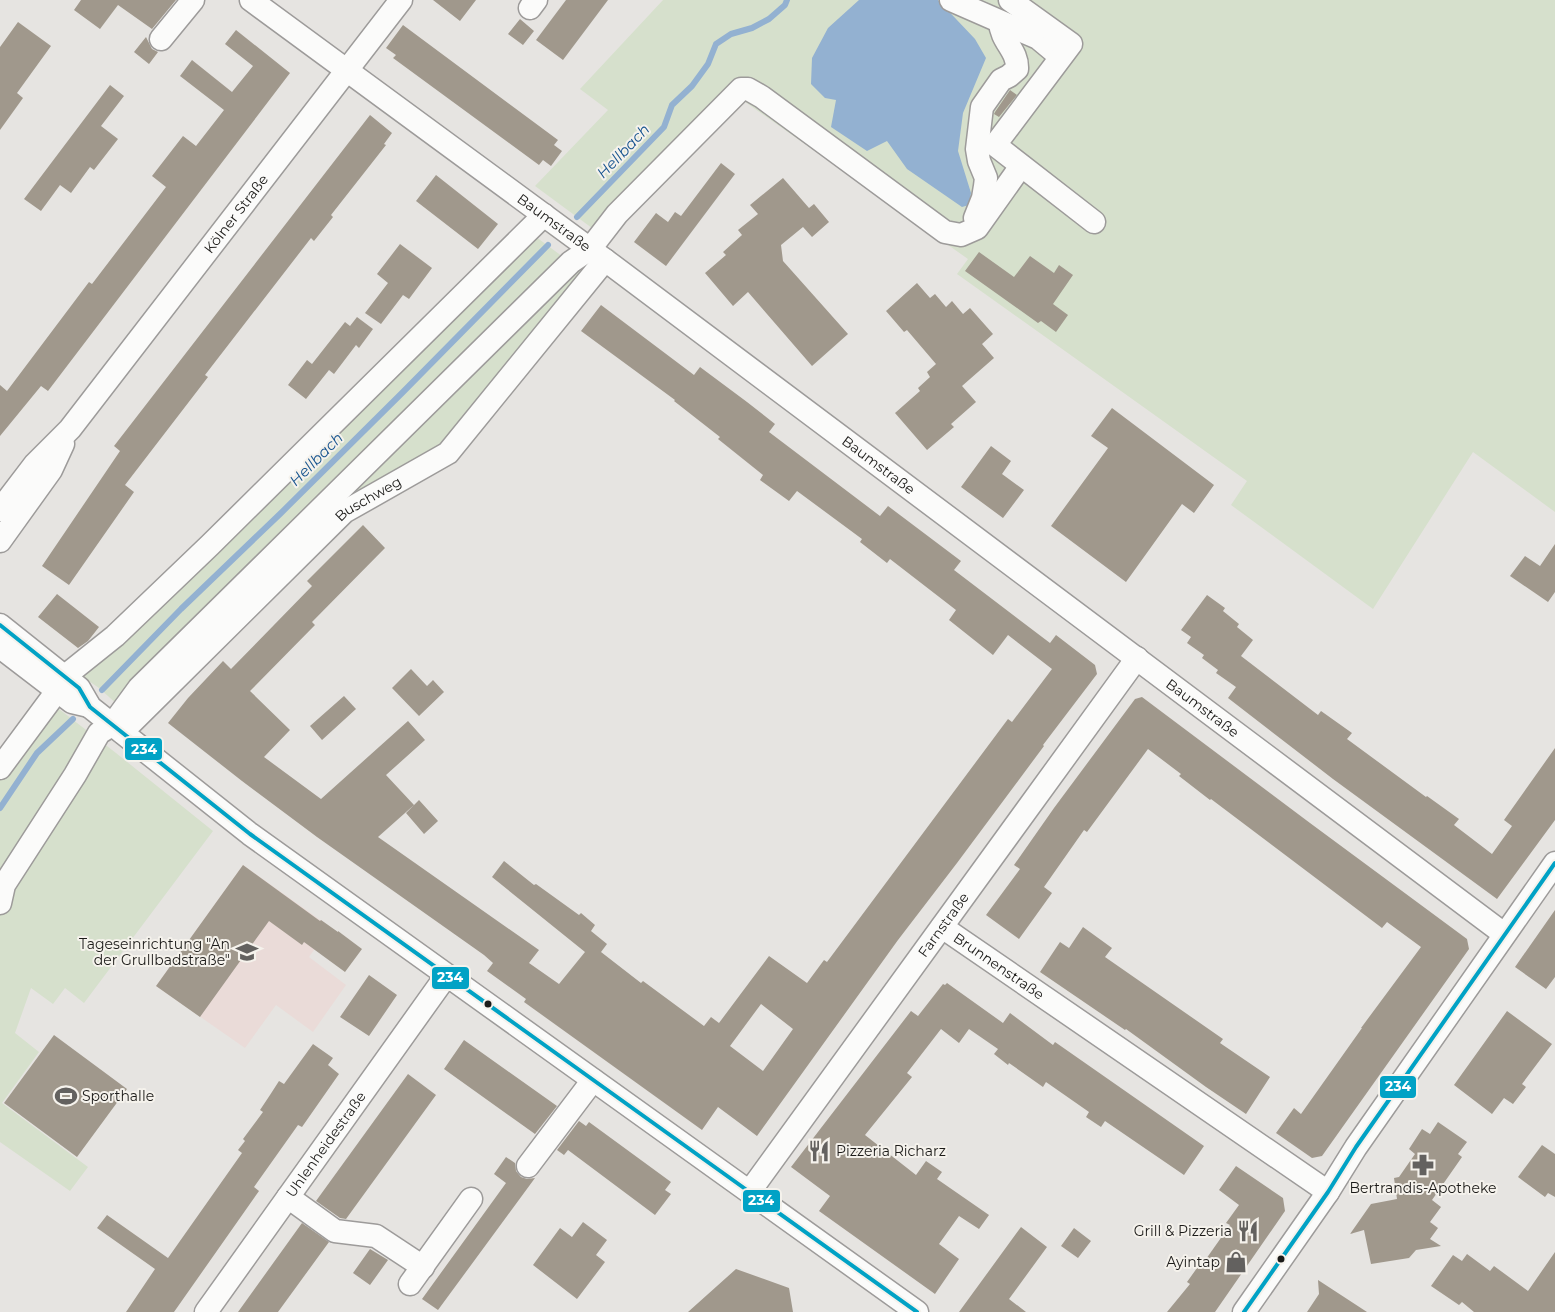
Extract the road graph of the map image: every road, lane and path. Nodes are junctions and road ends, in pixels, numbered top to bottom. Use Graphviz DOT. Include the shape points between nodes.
graph roads {
  1 [pos="193,0"];
  2 [pos="251,0"];
  3 [pos="401,0"];
  4 [pos="951,0"];
  5 [pos="1010,0"];
  6 [pos="1000,22"];
  7 [pos="161,39"];
  8 [pos="1061,57"];
  9 [pos="348,71"];
  10 [pos="1021,166"];
  11 [pos="544,215"];
  12 [pos="1094,222"];
  13 [pos="968,232"];
  14 [pos="597,255"];
  15 [pos="70,429"];
  16 [pos="0,510"];
  17 [pos="0,541"];
  18 [pos="0,624"];
  19 [pos="0,647"];
  20 [pos="1137,658"];
  21 [pos="61,684"];
  22 [pos="117,728"];
  23 [pos="0,768"];
  24 [pos="1555,863"];
  25 [pos="0,903"];
  26 [pos="942,927"];
  27 [pos="1504,934"];
  28 [pos="446,976"];
  29 [pos="593,1080"];
  30 [pos="528,1166"];
  31 [pos="750,1191"];
  32 [pos="1328,1192"];
  33 [pos="288,1197"];
  34 [pos="471,1199"];
  35 [pos="206,1312"];
  36 [pos="917,1312"];
  37 [pos="1244,1312"];
  1 -- 7 [label="street"];
  2 -- 9 [label="street, Baumstraße"];
  3 -- 9 [label="street, Kölner Straße"];
  4 -- 6 [label="street"];
  5 -- 8 [label="street" via="1071,44"];
  6 -- 8 [label="street" via="1038,38"];
  6 -- 13 [label="street" via="1007,45 1018,60 1017,69 1001,80 982,107 977,149 986,186"];
  8 -- 10 [label="street" via="995,145"];
  9 -- 11 [label="street, Baumstraße"];
  9 -- 15 [label="street, Kölner Straße"];
  10 -- 12 [label="street"];
  10 -- 13 [label="street" via="977,228"];
  11 -- 14 [label="street, Baumstraße"];
  11 -- 21 [label="street" via="203,552"];
  13 -- 14 [label="street, Buschweg" via="961,236 945,232 762,97 742,89 617,214"];
  14 -- 20 [label="street, Baumstraße"];
  14 -- 22 [label="street" via="571,262 139,688"];
  14 -- 22 [label="street, Buschweg" via="448,453 344,512"];
  15 -- 16 [label="street, Kölner Straße" via="35,464"];
  15 -- 17 [label="street, Kölner Straße" via="51,470"];
  18 -- 21 [label="street"];
  19 -- 21 [label="street"];
  20 -- 26 [label="street, Farnstraße"];
  20 -- 27 [label="street, Baumstraße"];
  21 -- 22 [label="street" via="72,702 90,707"];
  21 -- 23 [label="street"];
  22 -- 25 [label="street" via="99,733 4,885"];
  22 -- 28 [label="street" via="250,834"];
  24 -- 27 [label="street"];
  26 -- 31 [label="street, Farnstraße"];
  26 -- 32 [label="street, Brunnenstraße"];
  27 -- 32 [label="street"];
  28 -- 29 [label="street"];
  28 -- 33 [label="street, Uhlenheidestraße"];
  29 -- 30 [label="street"];
  29 -- 31 [label="street"];
  31 -- 36 [label="street"];
  32 -- 37 [label="street"];
  33 -- 34 [label="street" via="335,1231 376,1236 416,1276"];
  33 -- 35 [label="street, Uhlenheidestraße"];
}
